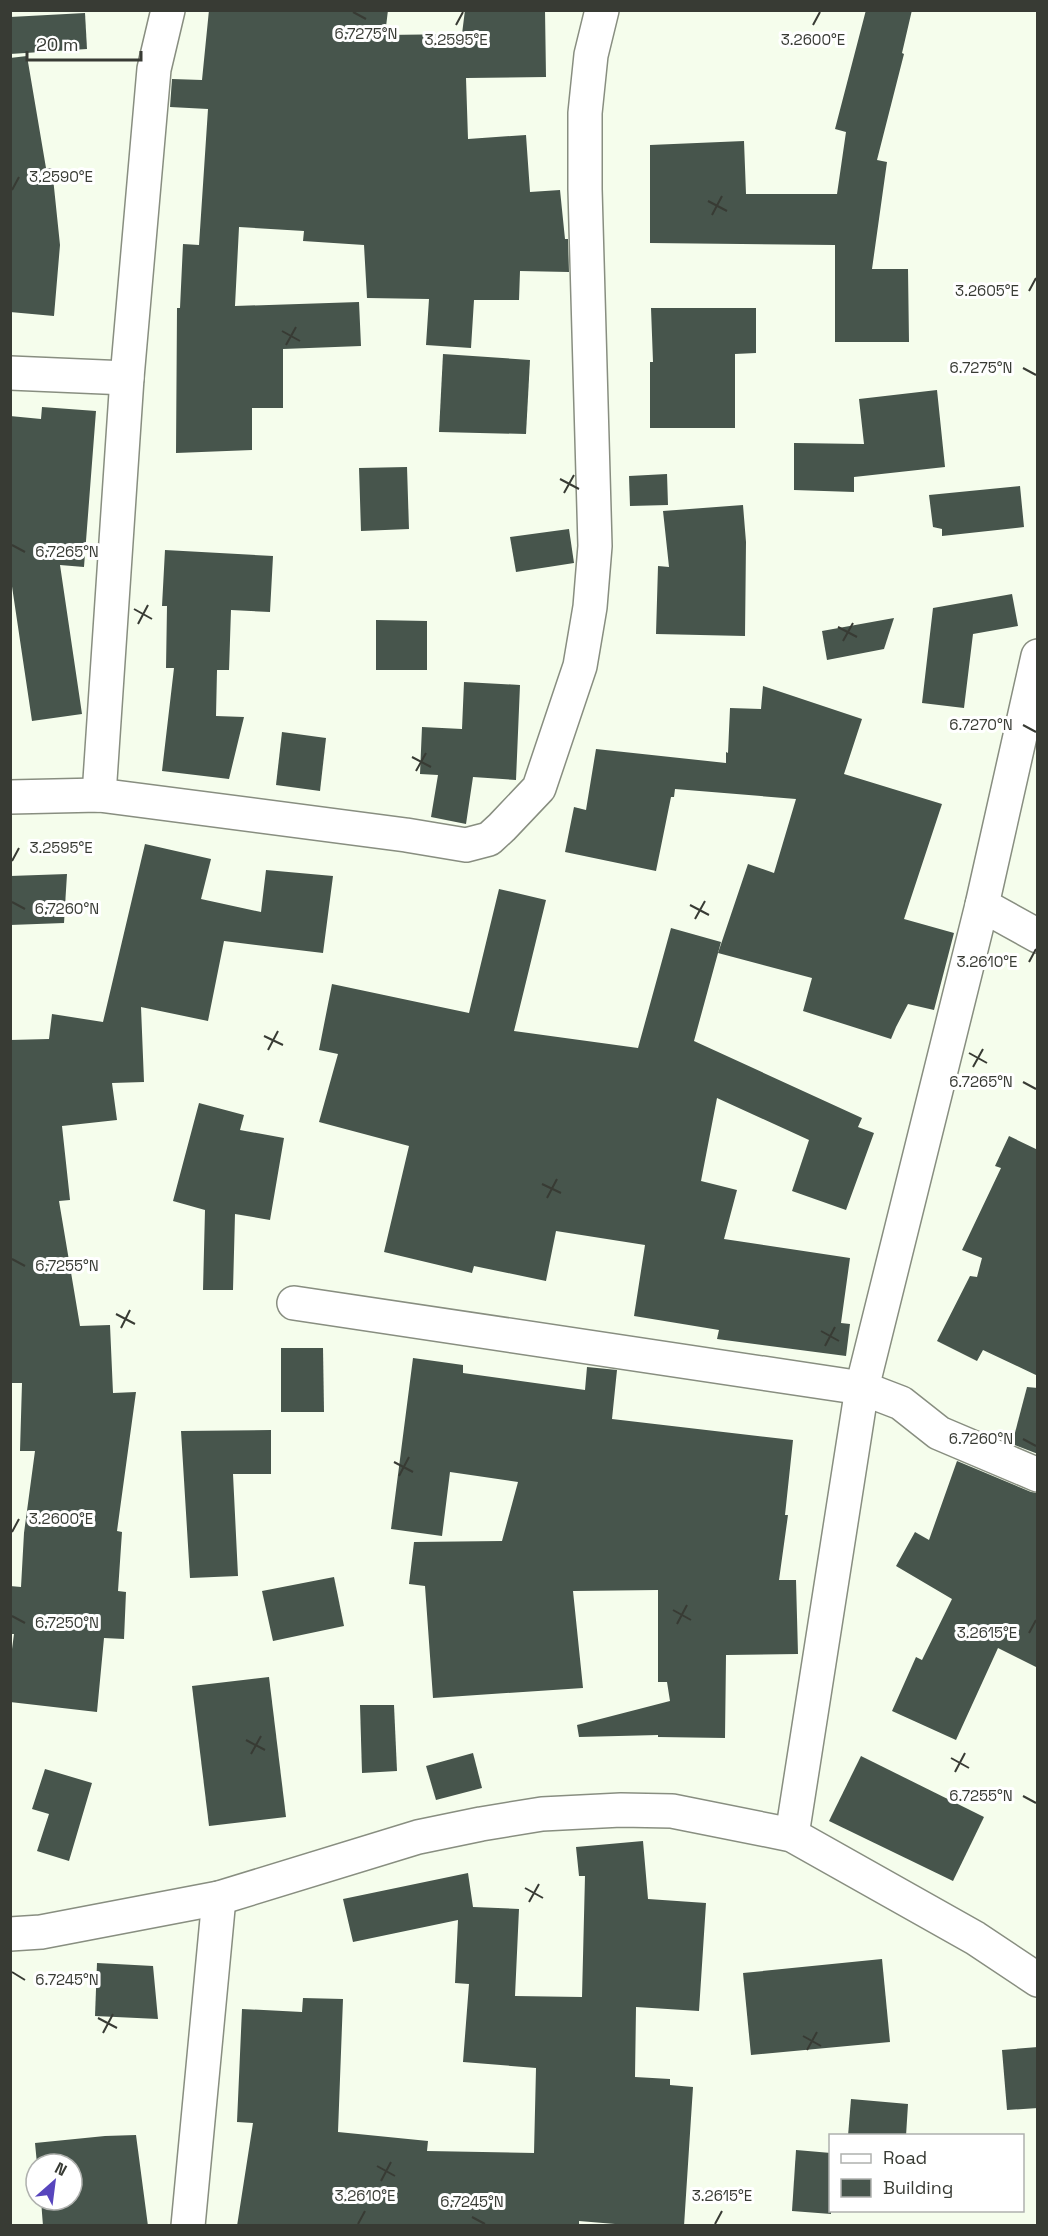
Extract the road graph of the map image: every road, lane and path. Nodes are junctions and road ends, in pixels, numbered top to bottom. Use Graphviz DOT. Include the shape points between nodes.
graph roads {
  1 [pos="168,10"];
  2 [pos="602,10"];
  3 [pos="10,373"];
  4 [pos="127,378"];
  5 [pos="1038,656"];
  6 [pos="99,795"];
  7 [pos="10,797"];
  8 [pos="982,905"];
  9 [pos="1038,936"];
  10 [pos="294,1303"];
  11 [pos="862,1388"];
  12 [pos="1038,1475"];
  13 [pos="792,1835"];
  14 [pos="219,1898"];
  15 [pos="10,1934"];
  16 [pos="1038,1980"];
  17 [pos="188,2226"];
  1 -- 4 [label="street" via="154,69"];
  2 -- 6 [label="street" via="591,55 585,113 595,546 580,666 539,788 489,839 466,845"];
  3 -- 4 [label="street"];
  4 -- 6 [label="street"];
  5 -- 8 [label="street"];
  6 -- 7 [label="street"];
  8 -- 9 [label="street"];
  8 -- 11 [label="street"];
  10 -- 11 [label="street"];
  11 -- 12 [label="street" via="901,1403 939,1433"];
  11 -- 13 [label="street"];
  13 -- 14 [label="street" via="672,1811 542,1814 418,1837"];
  13 -- 16 [label="street" via="975,1938"];
  14 -- 15 [label="street" via="41,1932"];
  14 -- 17 [label="street"];
}
